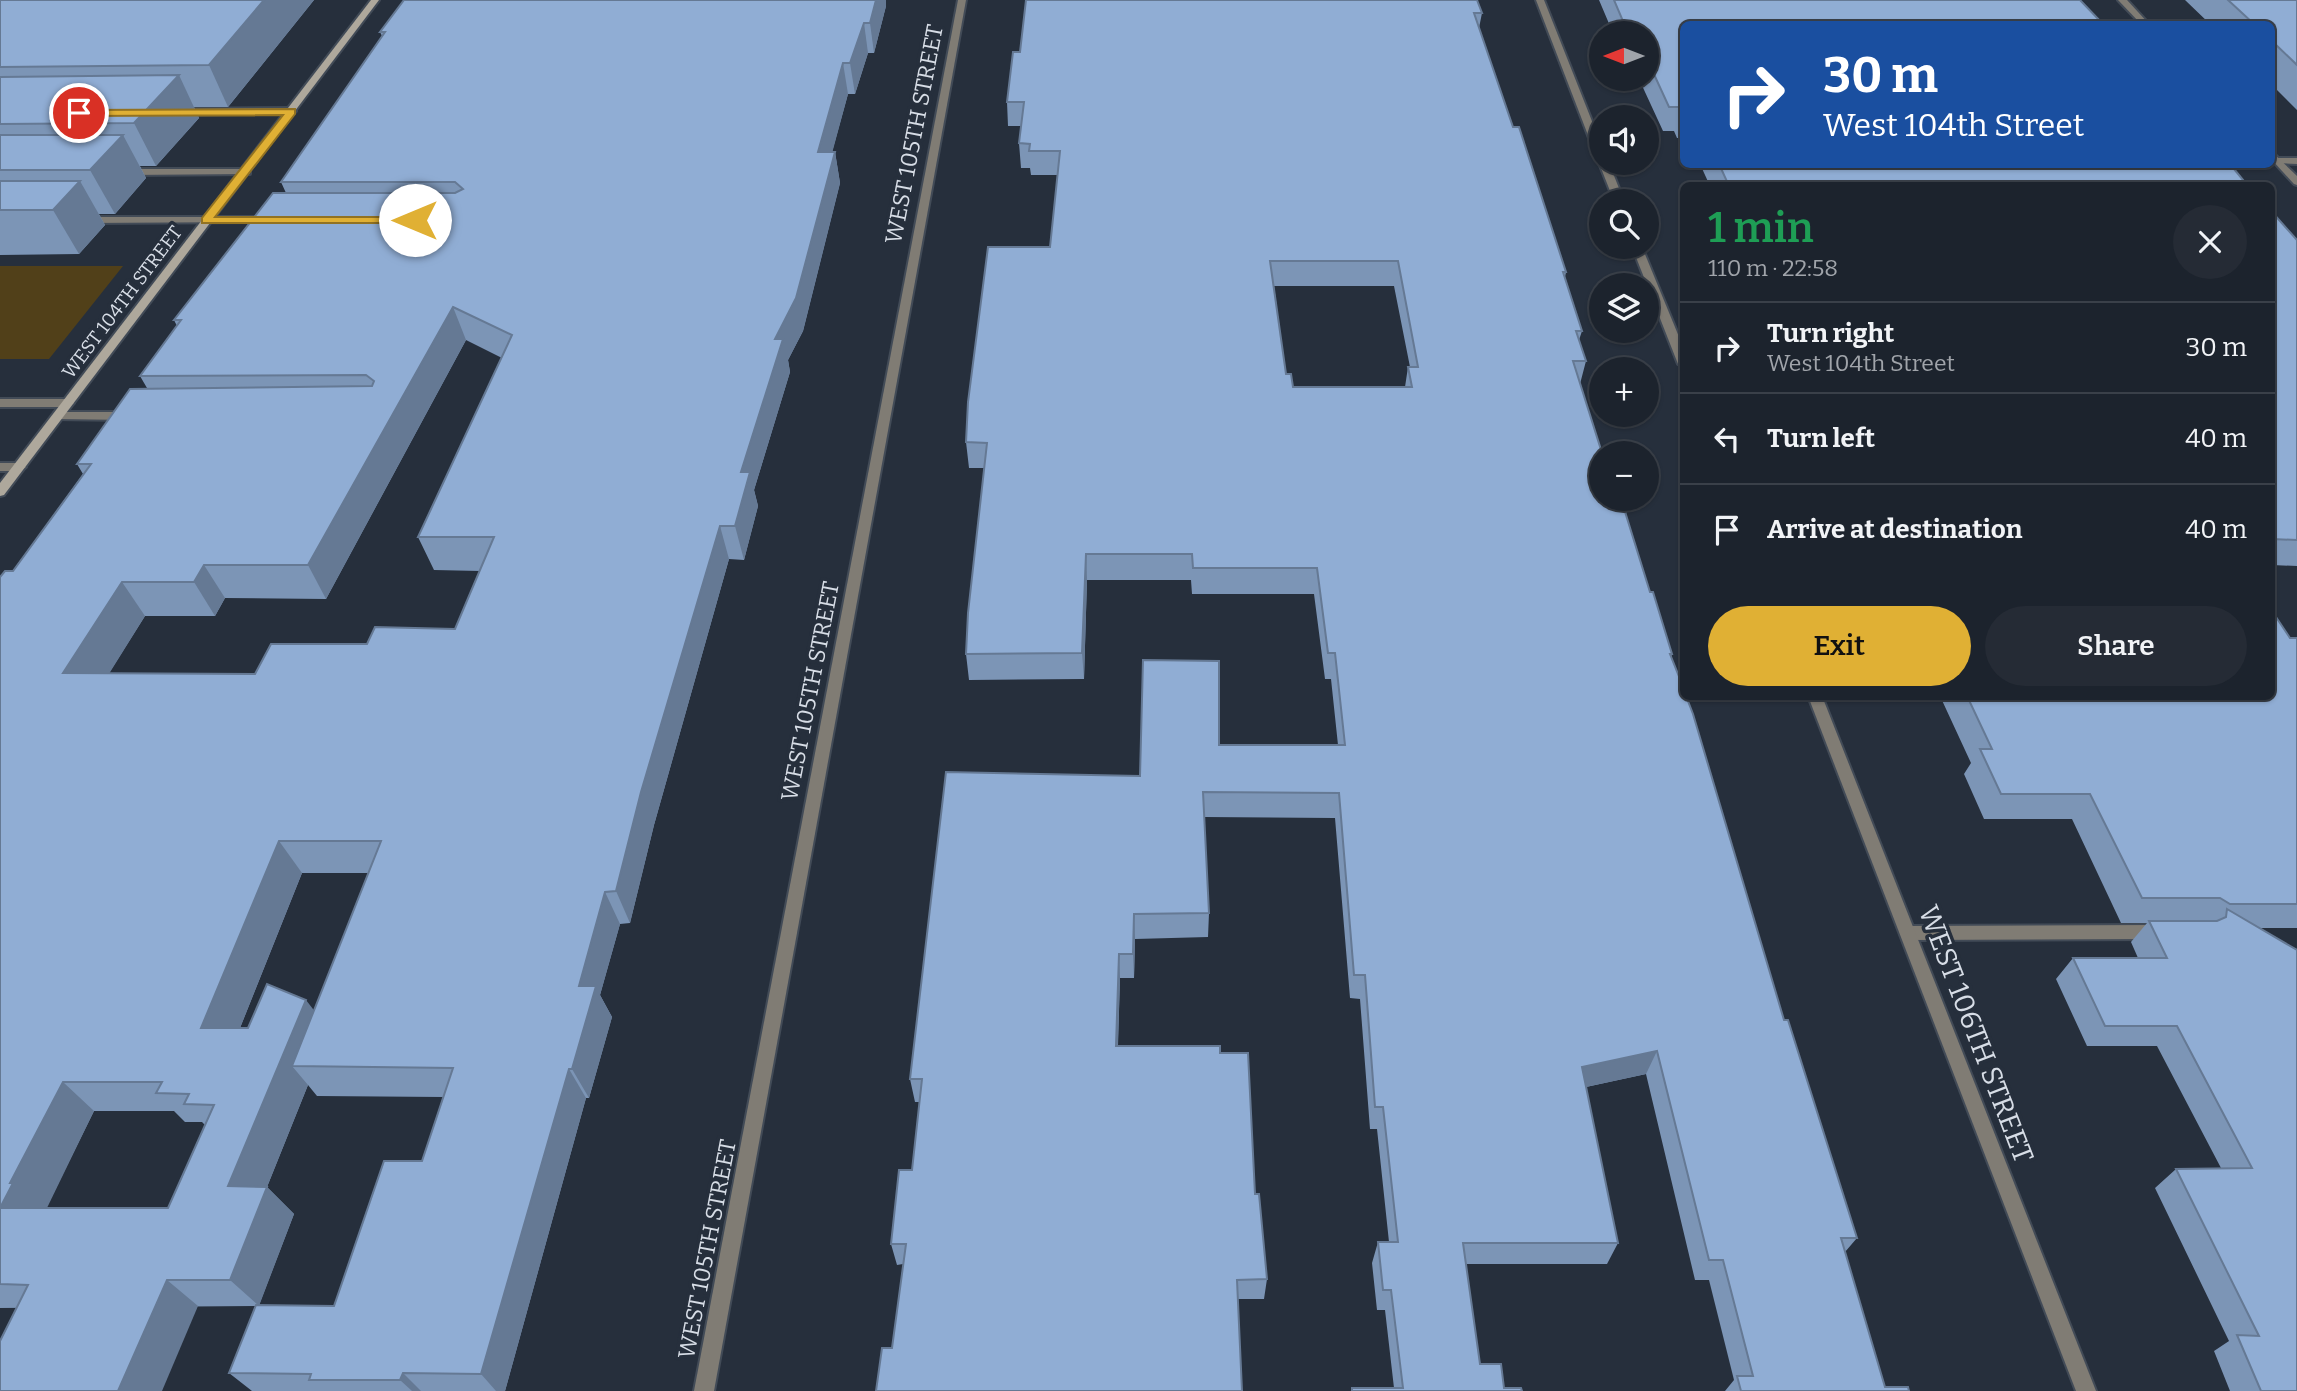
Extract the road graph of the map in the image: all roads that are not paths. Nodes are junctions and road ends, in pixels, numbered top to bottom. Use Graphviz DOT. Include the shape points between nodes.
graph roads {
  1 [pos="375,0"];
  2 [pos="962,0"];
  3 [pos="1539,0"];
  4 [pos="2122,0"];
  5 [pos="2143,21"];
  6 [pos="291,111"];
  7 [pos="166,112"];
  8 [pos="1589,126"];
  9 [pos="2275,158"];
  10 [pos="2275,159"];
  11 [pos="2297,160"];
  12 [pos="110,172"];
  13 [pos="247,172"];
  14 [pos="2297,182"];
  15 [pos="69,219"];
  16 [pos="206,220"];
  17 [pos="275,220"];
  18 [pos="1642,259"];
  19 [pos="1680,354"];
  20 [pos="0,403"];
  21 [pos="68,403"];
  22 [pos="58,416"];
  23 [pos="139,416"];
  24 [pos="0,467"];
  25 [pos="20,467"];
  26 [pos="0,492"];
  27 [pos="1817,700"];
  28 [pos="2171,932"];
  29 [pos="1908,933"];
  30 [pos="704,1391"];
  31 [pos="2086,1391"];
  1 -- 6 [label="street, WEST 104TH STREET"];
  2 -- 30 [label="street, WEST 105TH STREET"];
  3 -- 8 [label="street"];
  4 -- 5 [label="street"];
  6 -- 7 [label="street"];
  6 -- 13 [label="street, WEST 104TH STREET"];
  9 -- 11 [label="street"];
  10 -- 14 [label="street"];
  12 -- 13 [label="street"];
  13 -- 16 [label="street, WEST 104TH STREET"];
  15 -- 16 [label="street"];
  16 -- 17 [label="street"];
  16 -- 21 [label="street, WEST 104TH STREET"];
  18 -- 19 [label="street"];
  20 -- 21 [label="street"];
  21 -- 22 [label="street, WEST 104TH STREET"];
  22 -- 23 [label="street"];
  22 -- 25 [label="street, WEST 104TH STREET"];
  24 -- 25 [label="street"];
  25 -- 26 [label="street, WEST 104TH STREET"];
  27 -- 29 [label="street, WEST 106TH STREET"];
  28 -- 29 [label="street"];
  29 -- 31 [label="street, WEST 106TH STREET"];
}
